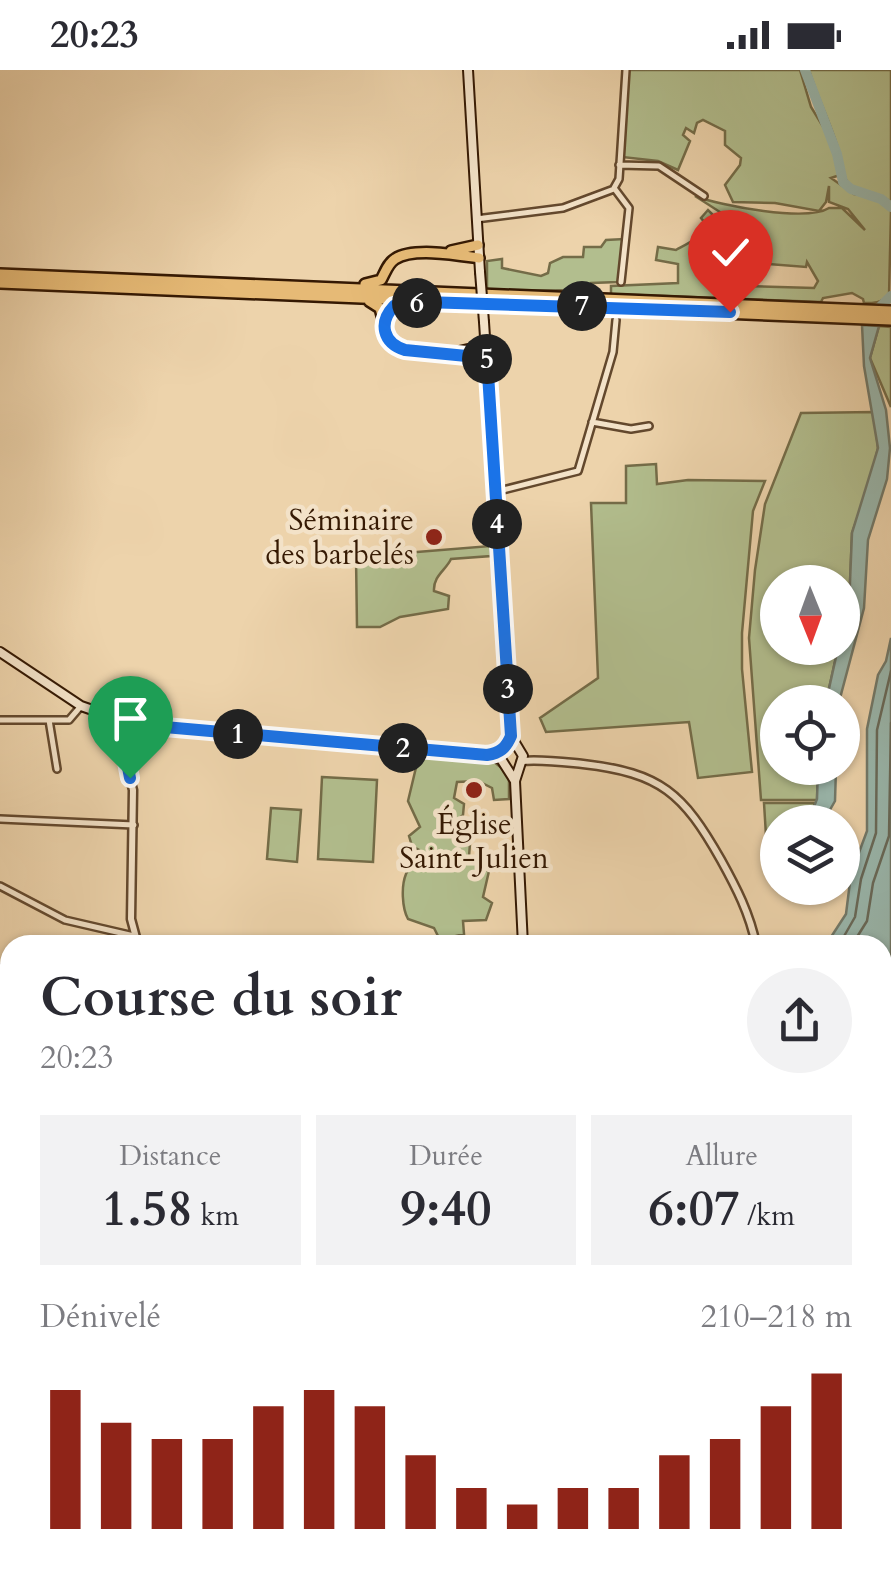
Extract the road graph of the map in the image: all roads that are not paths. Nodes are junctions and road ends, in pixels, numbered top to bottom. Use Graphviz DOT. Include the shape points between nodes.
graph roads {
  1 [pos="468,70"];
  2 [pos="626,70"];
  3 [pos="619,165"];
  4 [pos="614,188"];
  5 [pos="704,196"];
  6 [pos="476,218"];
  7 [pos="478,244"];
  8 [pos="443,253"];
  9 [pos="479,258"];
  10 [pos="386,272"];
  11 [pos="0,274"];
  12 [pos="621,282"];
  13 [pos="0,283"];
  14 [pos="323,286"];
  15 [pos="411,290"];
  16 [pos="362,299"];
  17 [pos="424,302"];
  18 [pos="579,302"];
  19 [pos="891,312"];
  20 [pos="826,313"];
  21 [pos="616,320"];
  22 [pos="891,320"];
  23 [pos="384,321"];
  24 [pos="486,346"];
  25 [pos="451,354"];
  26 [pos="487,358"];
  27 [pos="592,422"];
  28 [pos="649,426"];
  29 [pos="494,492"];
  30 [pos="0,652"];
  31 [pos="81,706"];
  32 [pos="0,720"];
  33 [pos="49,720"];
  34 [pos="115,720"];
  35 [pos="130,724"];
  36 [pos="124,746"];
  37 [pos="512,756"];
  38 [pos="57,769"];
  39 [pos="0,819"];
  40 [pos="134,825"];
  41 [pos="0,886"];
  42 [pos="116,935"];
  43 [pos="135,935"];
  44 [pos="523,935"];
  45 [pos="753,935"];
  1 -- 6 [label="main road"];
  2 -- 3 [label="street"];
  3 -- 4 [label="street"];
  3 -- 5 [label="street" via="659,166"];
  4 -- 6 [label="street" via="563,208"];
  4 -- 12 [label="street" via="629,208"];
  6 -- 7 [label="main road"];
  7 -- 8 [label="main road"];
  7 -- 9 [label="main road"];
  8 -- 9 [label="main road"];
  8 -- 10 [label="main road" via="398,257"];
  9 -- 24 [label="main road, bridge"];
  10 -- 14 [label="main road" via="376,284"];
  10 -- 15 [label="main road"];
  11 -- 14 [label="main road"];
  13 -- 16 [label="main road"];
  14 -- 15 [label="main road"];
  15 -- 18 [label="main road"];
  16 -- 17 [label="main road"];
  16 -- 23 [label="main road" via="376,303"];
  17 -- 18 [label="main road"];
  17 -- 23 [label="main road" via="394,306"];
  18 -- 20 [label="main road"];
  19 -- 20 [label="main road"];
  20 -- 22 [label="main road"];
  21 -- 27 [label="street"];
  23 -- 25 [label="main road" via="388,342 399,348"];
  24 -- 25 [label="main road"];
  24 -- 26 [label="main road"];
  25 -- 26 [label="main road"];
  26 -- 29 [label="main road"];
  27 -- 28 [label="street"];
  27 -- 29 [label="street" via="578,471"];
  29 -- 37 [label="main road"];
  30 -- 31 [label="main road"];
  31 -- 33 [label="street" via="69,720"];
  31 -- 34 [label="main road"];
  32 -- 33 [label="street"];
  33 -- 38 [label="street"];
  34 -- 35 [label="main road"];
  34 -- 36 [label="street"];
  35 -- 36 [label="street"];
  35 -- 37 [label="main road"];
  36 -- 40 [label="street"];
  37 -- 44 [label="main road"];
  37 -- 45 [label="street" via="626,769 671,792 697,820 729,875"];
  39 -- 40 [label="street"];
  40 -- 43 [label="street"];
  41 -- 42 [label="street" via="65,920"];
}
